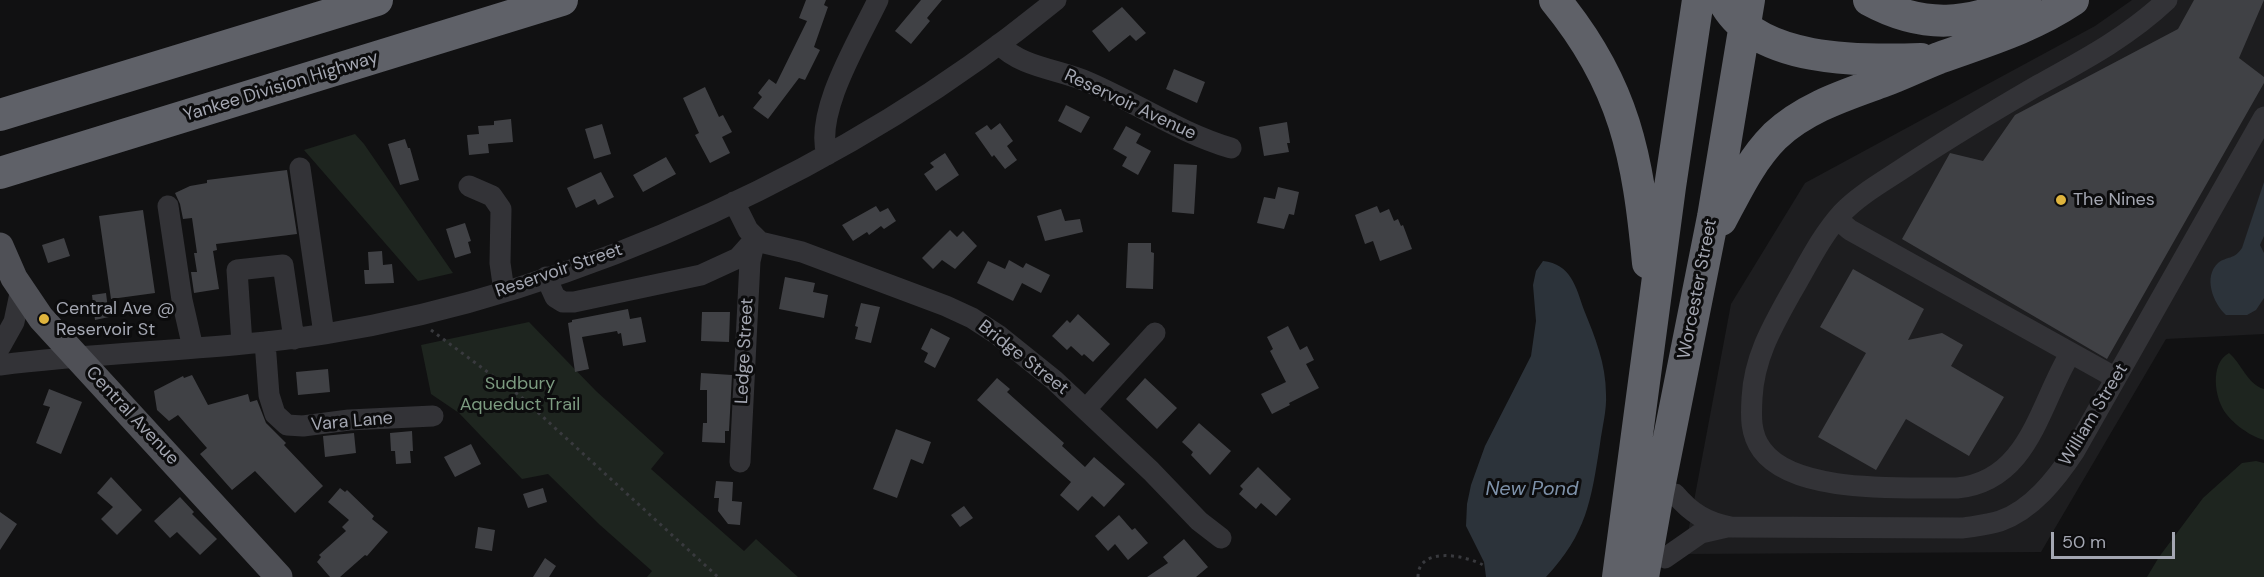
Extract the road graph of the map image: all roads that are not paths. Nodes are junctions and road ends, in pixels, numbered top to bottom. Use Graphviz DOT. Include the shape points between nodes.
graph roads {
  1 [pos="378,0"];
  2 [pos="562,0"];
  3 [pos="878,0"];
  4 [pos="1056,0"];
  5 [pos="1555,0"];
  6 [pos="1698,0"];
  7 [pos="1723,0"];
  8 [pos="1869,0"];
  9 [pos="2025,0"];
  10 [pos="2073,0"];
  11 [pos="2167,0"];
  12 [pos="1747,13"];
  13 [pos="999,44"];
  14 [pos="1937,59"];
  15 [pos="9,112"];
  16 [pos="2264,117"];
  17 [pos="1231,148"];
  18 [pos="827,155"];
  19 [pos="300,168"];
  20 [pos="0,173"];
  21 [pos="469,186"];
  22 [pos="734,202"];
  23 [pos="168,206"];
  24 [pos="1837,219"];
  25 [pos="755,239"];
  26 [pos="0,246"];
  27 [pos="1706,251"];
  28 [pos="546,277"];
  29 [pos="21,289"];
  30 [pos="504,291"];
  31 [pos="1653,319"];
  32 [pos="1155,333"];
  33 [pos="324,334"];
  34 [pos="294,339"];
  35 [pos="1689,340"];
  36 [pos="265,342"];
  37 [pos="242,344"];
  38 [pos="0,347"];
  39 [pos="193,348"];
  40 [pos="2070,354"];
  41 [pos="78,357"];
  42 [pos="0,365"];
  43 [pos="2116,378"];
  44 [pos="1086,409"];
  45 [pos="434,416"];
  46 [pos="1637,448"];
  47 [pos="740,462"];
  48 [pos="1675,494"];
  49 [pos="1731,527"];
  50 [pos="1221,538"];
  51 [pos="1657,571"];
  52 [pos="279,577"];
  53 [pos="1601,577"];
  54 [pos="1618,577"];
  1 -- 15 [label="highway"];
  2 -- 20 [label="highway, Yankee Division Highway"];
  3 -- 18 [label="street" via="829,107 824,128"];
  4 -- 13 [label="street, Reservoir Street"];
  5 -- 31 [label="highway" via="1598,60 1623,119 1641,200"];
  6 -- 31 [label="highway, Worcester Street"];
  7 -- 12 [label="highway" via="1732,14"];
  8 -- 9 [label="highway" via="1911,18 1942,22 1986,16"];
  10 -- 14 [label="highway" via="2017,31"];
  11 -- 24 [label="street" via="2118,40 1961,130 1861,196"];
  12 -- 14 [label="highway" via="1772,42 1821,55"];
  12 -- 27 [label="highway, Worcester Street"];
  13 -- 17 [label="street, Reservoir Avenue" via="1015,57 1076,76 1182,130"];
  13 -- 18 [label="street, Reservoir Street" via="908,108"];
  14 -- 27 [label="highway" via="1821,105 1783,129 1742,179"];
  16 -- 43 [label="street, William Street"];
  18 -- 22 [label="street, Reservoir Street"];
  19 -- 33 [label="street"];
  21 -- 30 [label="street" via="492,196 501,208"];
  22 -- 25 [label="street"];
  22 -- 28 [label="street, Reservoir Street" via="677,228"];
  23 -- 39 [label="street"];
  24 -- 40 [label="street" via="1850,230 1916,257"];
  24 -- 40 [label="street" via="1771,329 1757,365 1751,416 1754,434 1762,451 1783,467 1809,478 1852,485 1957,488 1981,484 2004,469 2021,448"];
  25 -- 28 [label="street" via="738,258 701,275 574,302 555,297"];
  25 -- 44 [label="street, Bridge Street" via="802,252 972,318 1020,351"];
  25 -- 47 [label="street, Ledge Street" via="750,261"];
  26 -- 29 [label="main road, Central Avenue"];
  27 -- 35 [label="highway, Worcester Street"];
  28 -- 30 [label="street, Reservoir Street"];
  29 -- 38 [label="street" via="14,322"];
  29 -- 41 [label="main road, Central Avenue" via="41,318"];
  30 -- 33 [label="street, Reservoir Street" via="422,314"];
  31 -- 46 [label="highway, Worcester Street"];
  32 -- 44 [label="street"];
  33 -- 34 [label="street, Reservoir Street"];
  34 -- 36 [label="street, Reservoir Street"];
  34 -- 37 [label="street" via="283,266 237,270"];
  35 -- 48 [label="highway"];
  35 -- 51 [label="highway, Worcester Street"];
  36 -- 37 [label="street, Reservoir Street"];
  36 -- 45 [label="street, Vara Lane" via="272,405 287,425"];
  37 -- 39 [label="street, Reservoir Street"];
  39 -- 41 [label="street, Reservoir Street"];
  40 -- 43 [label="street"];
  41 -- 42 [label="street, Reservoir Street"];
  41 -- 52 [label="main road, Central Avenue"];
  43 -- 49 [label="street, William Street" via="2058,475 2010,517 1988,525 1950,529"];
  44 -- 50 [label="street, Bridge Street"];
  46 -- 53 [label="highway"];
  46 -- 54 [label="highway, Worcester Street"];
  48 -- 49 [label="street, William Street" via="1698,516"];
  48 -- 51 [label="highway"];
  49 -- 51 [label="street, William Street" via="1701,533"];
}
